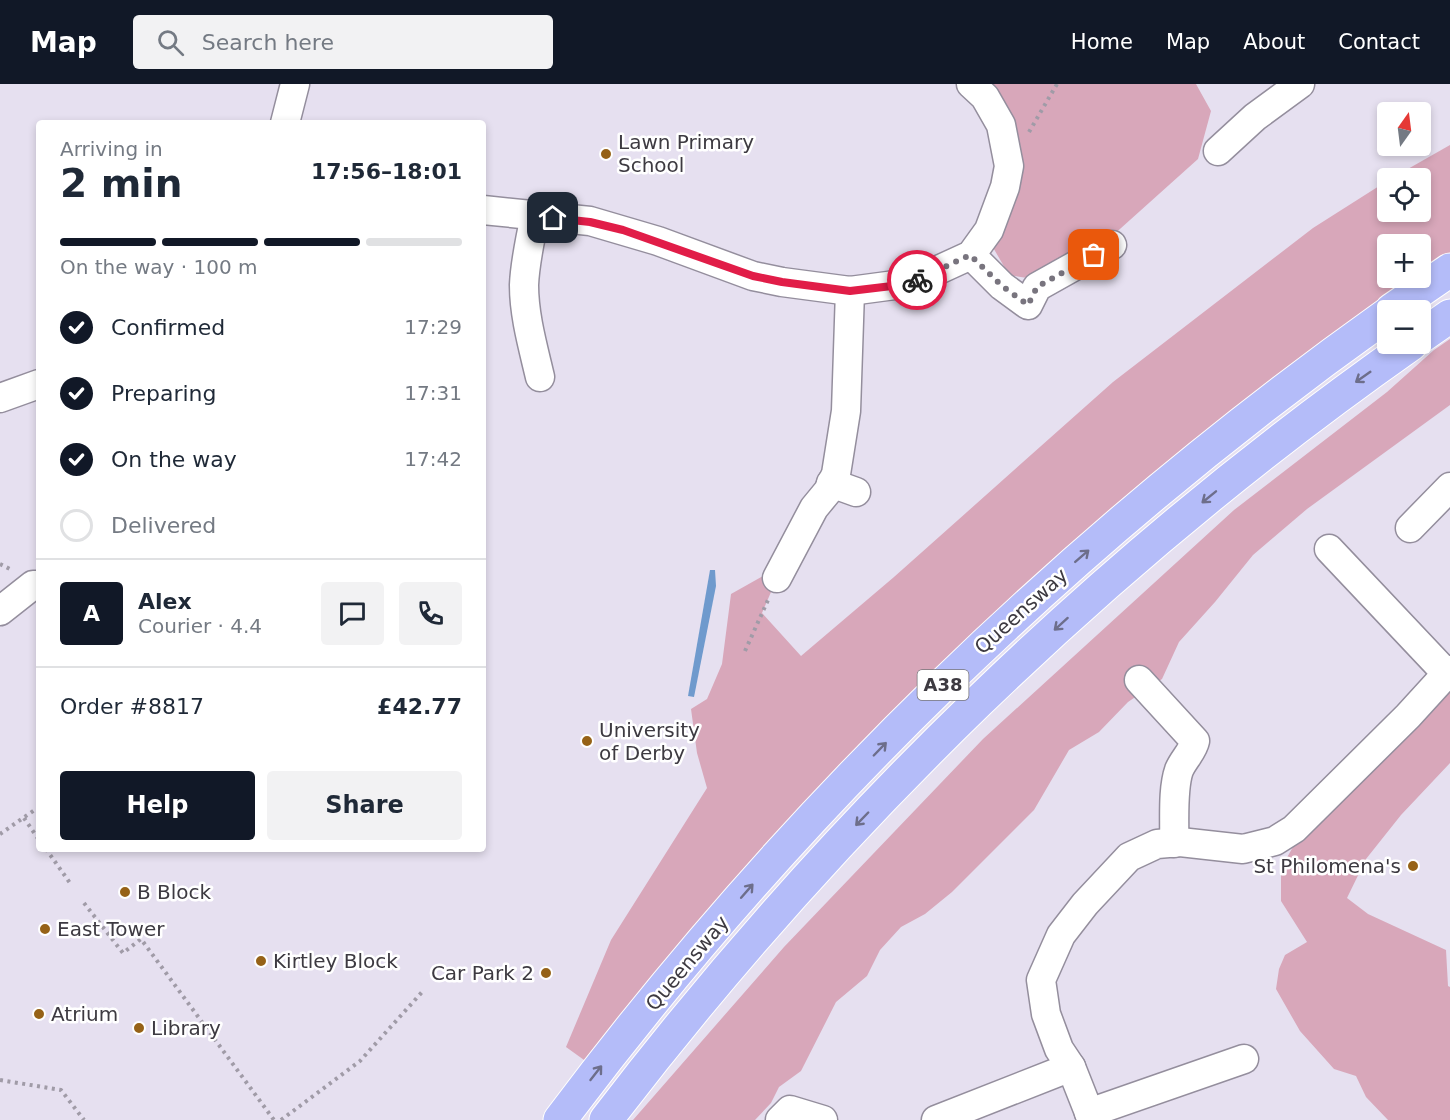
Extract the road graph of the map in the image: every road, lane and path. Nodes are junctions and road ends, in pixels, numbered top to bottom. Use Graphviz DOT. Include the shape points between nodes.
graph roads {
  1 [pos="295,84"];
  2 [pos="971,84"];
  3 [pos="1057,84"];
  4 [pos="1300,84"];
  5 [pos="286,120"];
  6 [pos="1218,151"];
  7 [pos="1009,166"];
  8 [pos="486,210"];
  9 [pos="535,216"];
  10 [pos="1112,245"];
  11 [pos="970,255"];
  12 [pos="1450,270"];
  13 [pos="850,291"];
  14 [pos="1406,300"];
  15 [pos="1450,316"];
  16 [pos="1377,322"];
  17 [pos="1431,329"];
  18 [pos="1397,354"];
  19 [pos="540,376"];
  20 [pos="36,385"];
  21 [pos="0,398"];
  22 [pos="1450,487"];
  23 [pos="1410,528"];
  24 [pos="1329,549"];
  25 [pos="777,578"];
  26 [pos="36,585"];
  27 [pos="0,611"];
  28 [pos="745,651"];
  29 [pos="1449,672"];
  30 [pos="1139,680"];
  31 [pos="36,809"];
  32 [pos="24,818"];
  33 [pos="0,834"];
  34 [pos="36,836"];
  35 [pos="1174,843"];
  36 [pos="48,852"];
  37 [pos="70,883"];
  38 [pos="84,903"];
  39 [pos="423,991"];
  40 [pos="1244,1059"];
  41 [pos="1071,1067"];
  42 [pos="0,1080"];
  43 [pos="1091,1117"];
  44 [pos="84,1120"];
  45 [pos="274,1120"];
  46 [pos="281,1120"];
  47 [pos="560,1120"];
  48 [pos="606,1120"];
  49 [pos="780,1120"];
  50 [pos="823,1120"];
  51 [pos="936,1120"];
  1 -- 5 [label="street"];
  2 -- 7 [label="street" via="985,97 1001,124"];
  3 -- 7 [label="path"];
  4 -- 6 [label="street"];
  7 -- 11 [label="street" via="989,230"];
  8 -- 9 [label="street"];
  9 -- 13 [label="street" via="623,230 753,276"];
  9 -- 19 [label="street" via="524,286 529,333"];
  10 -- 11 [label="street" via="1037,287 1028,305"];
  11 -- 13 [label="street" via="909,283"];
  12 -- 14 [label="highway"];
  13 -- 25 [label="street" via="846,411 836,474 844,488 814,508"];
  15 -- 17 [label="highway"];
  47 -- 16 [label="highway, Queensway / A38, one-way" via="745,893 979,649 1151,495"];
  18 -- 48 [label="highway, Queensway / A38, one-way" via="1324,405 1146,548 994,687 857,823 805,881 688,1016"];
  20 -- 21 [label="street"];
  22 -- 23 [label="street"];
  24 -- 29 [label="street"];
  25 -- 28 [label="path"];
  26 -- 27 [label="street"];
  29 -- 35 [label="street" via="1294,829 1275,841 1243,849"];
  30 -- 35 [label="street" via="1195,741 1178,773"];
  31 -- 32 [label="path"];
  32 -- 33 [label="path"];
  32 -- 34 [label="path"];
  35 -- 41 [label="street" via="1157,844 1129,857 1061,935 1041,980 1046,1014 1059,1049"];
  36 -- 37 [label="path"];
  38 -- 45 [label="path" via="123,953 141,939"];
  39 -- 46 [label="path" via="360,1061"];
  40 -- 43 [label="street"];
  41 -- 43 [label="street"];
  41 -- 51 [label="street"];
  42 -- 44 [label="path" via="61,1090"];
  49 -- 50 [label="street" via="790,1110"];
}
